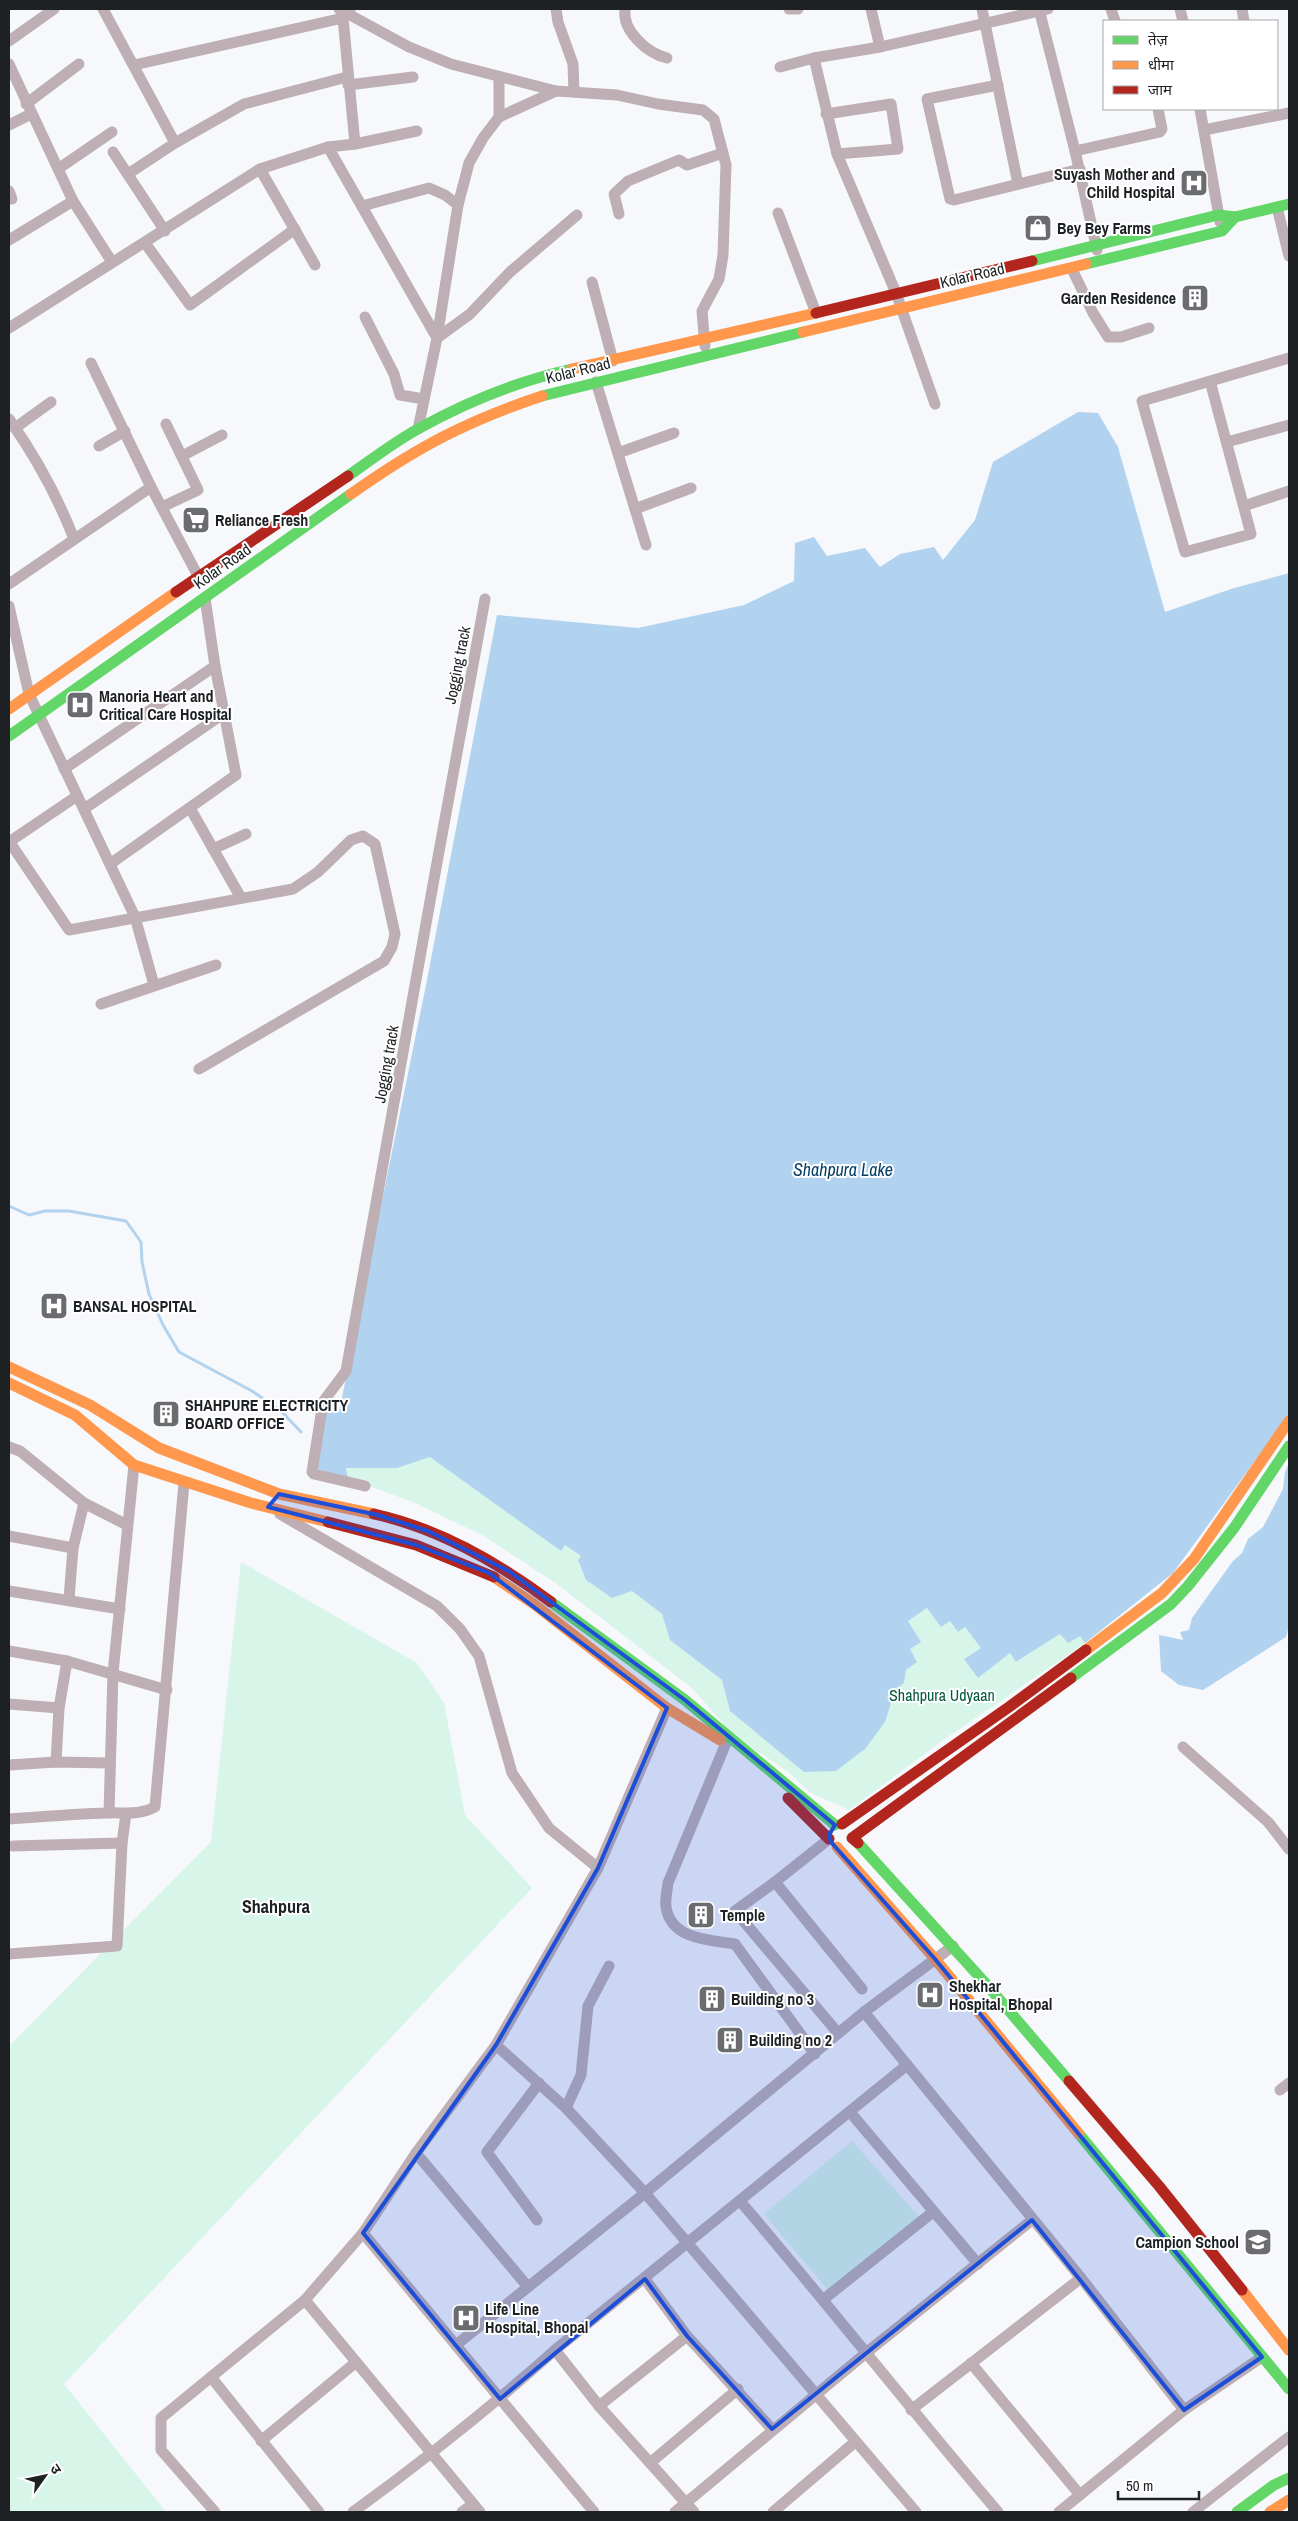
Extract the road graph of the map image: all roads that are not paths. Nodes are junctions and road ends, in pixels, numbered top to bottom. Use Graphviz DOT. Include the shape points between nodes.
graph roads {
  1 [pos="54,9"];
  2 [pos="103,9"];
  3 [pos="556,9"];
  4 [pos="625,9"];
  5 [pos="789,9"];
  6 [pos="798,9"];
  7 [pos="871,9"];
  8 [pos="982,9"];
  9 [pos="1042,9"];
  10 [pos="345,13"];
  11 [pos="985,24"];
  12 [pos="9,41"];
  13 [pos="880,47"];
  14 [pos="666,58"];
  15 [pos="814,58"];
  16 [pos="9,64"];
  17 [pos="79,64"];
  18 [pos="134,65"];
  19 [pos="780,67"];
  20 [pos="413,77"];
  21 [pos="500,77"];
  22 [pos="347,81"];
  23 [pos="998,85"];
  24 [pos="556,91"];
  25 [pos="574,92"];
  26 [pos="29,109"];
  27 [pos="1158,110"];
  28 [pos="1200,110"];
  29 [pos="1289,113"];
  30 [pos="826,114"];
  31 [pos="1261,114"];
  32 [pos="499,117"];
  33 [pos="9,125"];
  34 [pos="417,130"];
  35 [pos="1204,130"];
  36 [pos="112,132"];
  37 [pos="175,143"];
  38 [pos="355,144"];
  39 [pos="328,147"];
  40 [pos="1075,151"];
  41 [pos="113,152"];
  42 [pos="723,153"];
  43 [pos="837,154"];
  44 [pos="58,169"];
  45 [pos="260,169"];
  46 [pos="1080,169"];
  47 [pos="128,174"];
  48 [pos="1018,184"];
  49 [pos="73,201"];
  50 [pos="1289,204"];
  51 [pos="458,205"];
  52 [pos="362,206"];
  53 [pos="1277,207"];
  54 [pos="778,213"];
  55 [pos="619,214"];
  56 [pos="578,215"];
  57 [pos="1218,215"];
  58 [pos="1235,217"];
  59 [pos="294,229"];
  60 [pos="164,231"];
  61 [pos="1222,231"];
  62 [pos="9,240"];
  63 [pos="145,243"];
  64 [pos="1096,245"];
  65 [pos="1289,256"];
  66 [pos="1101,261"];
  67 [pos="112,262"];
  68 [pos="315,265"];
  69 [pos="1072,268"];
  70 [pos="592,282"];
  71 [pos="896,292"];
  72 [pos="901,308"];
  73 [pos="816,313"];
  74 [pos="364,317"];
  75 [pos="9,328"];
  76 [pos="1149,328"];
  77 [pos="437,338"];
  78 [pos="703,341"];
  79 [pos="708,355"];
  80 [pos="1289,358"];
  81 [pos="613,361"];
  82 [pos="91,363"];
  83 [pos="596,382"];
  84 [pos="1210,382"];
  85 [pos="424,399"];
  86 [pos="51,402"];
  87 [pos="935,404"];
  88 [pos="12,423"];
  89 [pos="166,424"];
  90 [pos="1289,424"];
  91 [pos="418,429"];
  92 [pos="125,431"];
  93 [pos="674,433"];
  94 [pos="222,434"];
  95 [pos="1227,442"];
  96 [pos="99,446"];
  97 [pos="618,453"];
  98 [pos="182,456"];
  99 [pos="151,486"];
  100 [pos="691,488"];
  101 [pos="1289,492"];
  102 [pos="1244,506"];
  103 [pos="162,507"];
  104 [pos="635,508"];
  105 [pos="74,539"];
  106 [pos="646,545"];
  107 [pos="243,546"];
  108 [pos="255,563"];
  109 [pos="198,576"];
  110 [pos="9,584"];
  111 [pos="205,598"];
  112 [pos="485,599"];
  113 [pos="9,606"];
  114 [pos="215,666"];
  115 [pos="29,694"];
  116 [pos="9,709"];
  117 [pos="226,712"];
  118 [pos="39,715"];
  119 [pos="9,736"];
  120 [pos="64,769"];
  121 [pos="77,796"];
  122 [pos="190,808"];
  123 [pos="84,810"];
  124 [pos="246,834"];
  125 [pos="9,842"];
  126 [pos="213,850"];
  127 [pos="110,864"];
  128 [pos="241,898"];
  129 [pos="135,917"];
  130 [pos="216,965"];
  131 [pos="154,985"];
  132 [pos="101,1004"];
  133 [pos="199,1070"];
  134 [pos="9,1367"];
  135 [pos="9,1383"];
  136 [pos="1289,1421"];
  137 [pos="1289,1446"];
  138 [pos="9,1447"];
  139 [pos="134,1465"];
  140 [pos="184,1483"];
  141 [pos="365,1486"];
  142 [pos="279,1494"];
  143 [pos="84,1503"];
  144 [pos="268,1507"];
  145 [pos="128,1525"];
  146 [pos="9,1536"];
  147 [pos="73,1548"];
  148 [pos="9,1591"];
  149 [pos="69,1599"];
  150 [pos="120,1608"];
  151 [pos="9,1651"];
  152 [pos="67,1661"];
  153 [pos="113,1673"];
  154 [pos="167,1690"];
  155 [pos="9,1704"];
  156 [pos="59,1708"];
  157 [pos="667,1708"];
  158 [pos="726,1743"];
  159 [pos="1183,1747"];
  160 [pos="56,1762"];
  161 [pos="109,1764"];
  162 [pos="9,1765"];
  163 [pos="109,1812"];
  164 [pos="126,1814"];
  165 [pos="9,1819"];
  166 [pos="839,1824"];
  167 [pos="852,1838"];
  168 [pos="122,1843"];
  169 [pos="833,1843"];
  170 [pos="13,1846"];
  171 [pos="1289,1849"];
  172 [pos="598,1868"];
  173 [pos="775,1882"];
  174 [pos="953,1946"];
  175 [pos="9,1954"];
  176 [pos="935,1959"];
  177 [pos="609,1966"];
  178 [pos="862,1989"];
  179 [pos="864,2012"];
  180 [pos="838,2033"];
  181 [pos="496,2044"];
  182 [pos="815,2054"];
  183 [pos="907,2065"];
  184 [pos="538,2083"];
  185 [pos="566,2108"];
  186 [pos="850,2112"];
  187 [pos="416,2153"];
  188 [pos="645,2193"];
  189 [pos="740,2201"];
  190 [pos="933,2212"];
  191 [pos="537,2220"];
  192 [pos="1032,2220"];
  193 [pos="363,2232"];
  194 [pos="688,2243"];
  195 [pos="978,2264"];
  196 [pos="1081,2278"];
  197 [pos="644,2279"];
  198 [pos="528,2287"];
  199 [pos="824,2299"];
  200 [pos="305,2300"];
  201 [pos="687,2336"];
  202 [pos="456,2345"];
  203 [pos="555,2350"];
  204 [pos="1289,2350"];
  205 [pos="866,2353"];
  206 [pos="1262,2357"];
  207 [pos="354,2362"];
  208 [pos="971,2363"];
  209 [pos="211,2377"];
  210 [pos="738,2389"];
  211 [pos="1289,2389"];
  212 [pos="816,2394"];
  213 [pos="500,2399"];
  214 [pos="598,2406"];
  215 [pos="910,2410"];
  216 [pos="1184,2410"];
  217 [pos="772,2429"];
  218 [pos="1289,2437"];
  219 [pos="261,2441"];
  220 [pos="855,2442"];
  221 [pos="433,2454"];
  222 [pos="650,2463"];
  223 [pos="1289,2478"];
  224 [pos="1080,2495"];
  225 [pos="1289,2500"];
  226 [pos="477,2508"];
  227 [pos="690,2508"];
  228 [pos="215,2512"];
  229 [pos="319,2512"];
  230 [pos="353,2512"];
  231 [pos="462,2512"];
  232 [pos="594,2512"];
  233 [pos="675,2512"];
  234 [pos="773,2512"];
  235 [pos="916,2512"];
  236 [pos="998,2512"];
  237 [pos="1059,2512"];
  238 [pos="1194,2512"];
  239 [pos="1237,2512"];
  240 [pos="1270,2512"];
  1 -- 12 [label="street"];
  2 -- 18 [label="street"];
  3 -- 25 [label="street" via="573,64"];
  4 -- 14 [label="street" via="629,29 642,45 654,55"];
  5 -- 6 [label="street"];
  7 -- 13 [label="street"];
  8 -- 11 [label="street"];
  9 -- 11 [label="street"];
  9 -- 40 [label="street"];
  10 -- 18 [label="street"];
  10 -- 21 [label="street" via="451,64"];
  10 -- 22 [label="street"];
  11 -- 13 [label="street"];
  11 -- 23 [label="street"];
  13 -- 15 [label="street"];
  15 -- 19 [label="street"];
  15 -- 30 [label="street"];
  16 -- 26 [label="street"];
  17 -- 26 [label="street"];
  18 -- 37 [label="street"];
  20 -- 22 [label="street"];
  21 -- 24 [label="street"];
  21 -- 32 [label="street"];
  22 -- 37 [label="street" via="271,95 244,104"];
  22 -- 38 [label="street"];
  23 -- 48 [label="street"];
  23 -- 48 [label="street" via="927,99 950,199"];
  24 -- 25 [label="street"];
  24 -- 32 [label="street"];
  25 -- 42 [label="street" via="617,95 703,110 714,119"];
  26 -- 33 [label="street"];
  26 -- 44 [label="street"];
  27 -- 40 [label="street" via="1160,132"];
  28 -- 35 [label="street"];
  29 -- 31 [label="street"];
  30 -- 43 [label="street"];
  30 -- 43 [label="street" via="891,104 898,149"];
  31 -- 35 [label="street"];
  32 -- 51 [label="street" via="469,163"];
  34 -- 38 [label="street"];
  35 -- 57 [label="street"];
  36 -- 44 [label="street"];
  37 -- 47 [label="street"];
  38 -- 39 [label="street"];
  39 -- 45 [label="street"];
  39 -- 52 [label="street"];
  40 -- 46 [label="street"];
  41 -- 47 [label="street"];
  42 -- 55 [label="street" via="687,165 679,160 622,185 614,194"];
  42 -- 78 [label="street" via="726,165 723,255 719,279 702,310"];
  43 -- 71 [label="street"];
  44 -- 49 [label="street"];
  45 -- 59 [label="street"];
  45 -- 60 [label="street"];
  46 -- 48 [label="street"];
  46 -- 64 [label="street"];
  47 -- 60 [label="street"];
  49 -- 62 [label="street"];
  49 -- 67 [label="street"];
  50 -- 53 [label="street, Kolar Road"];
  51 -- 52 [label="street" via="429,188"];
  51 -- 77 [label="street"];
  52 -- 77 [label="street"];
  53 -- 58 [label="street, Kolar Road"];
  53 -- 65 [label="street"];
  54 -- 73 [label="street"];
  56 -- 77 [label="street" via="510,272 470,314"];
  57 -- 58 [label="street, Kolar Road"];
  57 -- 61 [label="street"];
  57 -- 64 [label="street, Kolar Road"];
  58 -- 61 [label="street"];
  59 -- 63 [label="street" via="190,305"];
  59 -- 68 [label="street"];
  60 -- 63 [label="street"];
  61 -- 66 [label="street, Kolar Road"];
  63 -- 67 [label="street"];
  64 -- 66 [label="street"];
  64 -- 71 [label="street, Kolar Road"];
  66 -- 69 [label="street, Kolar Road"];
  67 -- 75 [label="street"];
  69 -- 72 [label="street, Kolar Road"];
  69 -- 76 [label="street" via="1108,337 1121,337"];
  70 -- 81 [label="street"];
  71 -- 72 [label="street"];
  71 -- 73 [label="street, Kolar Road"];
  72 -- 79 [label="street, Kolar Road"];
  72 -- 87 [label="street"];
  73 -- 78 [label="street, Kolar Road"];
  74 -- 85 [label="street" via="394,374 400,395"];
  77 -- 85 [label="street"];
  78 -- 79 [label="street"];
  78 -- 81 [label="street, Kolar Road"];
  79 -- 83 [label="street, Kolar Road"];
  80 -- 84 [label="street"];
  81 -- 91 [label="street, Kolar Road" via="518,383"];
  82 -- 92 [label="street"];
  83 -- 97 [label="street"];
  83 -- 108 [label="street, Kolar Road" via="516,404 423,445"];
  84 -- 95 [label="street"];
  84 -- 102 [label="street" via="1142,401 1183,550 1189,552 1249,536 1251,532"];
  85 -- 91 [label="street"];
  86 -- 88 [label="street"];
  88 -- 105 [label="street" via="58,498"];
  89 -- 98 [label="street"];
  90 -- 95 [label="street"];
  91 -- 107 [label="street, Kolar Road"];
  92 -- 96 [label="street"];
  92 -- 99 [label="street"];
  93 -- 97 [label="street"];
  94 -- 98 [label="street"];
  95 -- 102 [label="street"];
  97 -- 104 [label="street"];
  98 -- 103 [label="street" via="198,490"];
  99 -- 103 [label="street"];
  99 -- 105 [label="street"];
  100 -- 104 [label="street"];
  101 -- 102 [label="street"];
  103 -- 109 [label="street"];
  104 -- 106 [label="street"];
  105 -- 110 [label="street"];
  107 -- 108 [label="street"];
  107 -- 109 [label="street, Kolar Road"];
  108 -- 111 [label="street, Kolar Road"];
  109 -- 115 [label="street, Kolar Road"];
  111 -- 114 [label="street"];
  111 -- 118 [label="street, Kolar Road"];
  112 -- 141 [label="street, Jogging track" via="346,1371 322,1402 312,1472"];
  113 -- 115 [label="street"];
  114 -- 117 [label="street"];
  114 -- 120 [label="street"];
  115 -- 116 [label="street, Kolar Road"];
  115 -- 118 [label="street"];
  117 -- 122 [label="street" via="236,775"];
  117 -- 123 [label="street"];
  118 -- 119 [label="street, Kolar Road"];
  118 -- 120 [label="street"];
  120 -- 121 [label="street"];
  121 -- 123 [label="street"];
  121 -- 125 [label="street"];
  122 -- 126 [label="street"];
  122 -- 127 [label="street"];
  123 -- 127 [label="street"];
  124 -- 126 [label="street"];
  125 -- 129 [label="street" via="69,930"];
  126 -- 128 [label="street"];
  127 -- 129 [label="street"];
  128 -- 129 [label="street"];
  128 -- 133 [label="street" via="293,889 318,872 351,840 363,836 375,844 395,934 392,947 384,961"];
  129 -- 131 [label="street"];
  130 -- 131 [label="street"];
  131 -- 132 [label="street"];
  134 -- 142 [label="street" via="90,1405 159,1448"];
  135 -- 139 [label="street" via="74,1416"];
  136 -- 166 [label="street" via="1194,1559 1162,1593 1009,1706"];
  137 -- 167 [label="street" via="1198,1577 1171,1604"];
  138 -- 143 [label="street" via="27,1456"];
  139 -- 140 [label="street"];
  139 -- 145 [label="street"];
  140 -- 144 [label="street"];
  140 -- 154 [label="street"];
  142 -- 144 [label="street"];
  142 -- 166 [label="street" via="378,1515 428,1531 509,1571 685,1700"];
  143 -- 145 [label="street"];
  143 -- 147 [label="street"];
  144 -- 157 [label="street" via="416,1546 489,1573"];
  144 -- 172 [label="street" via="437,1606 460,1628 479,1656 512,1773 550,1828"];
  145 -- 150 [label="street"];
  146 -- 147 [label="street"];
  147 -- 149 [label="street"];
  148 -- 149 [label="street"];
  149 -- 150 [label="street"];
  150 -- 153 [label="street"];
  151 -- 152 [label="street"];
  152 -- 153 [label="street"];
  152 -- 156 [label="street"];
  153 -- 154 [label="street"];
  153 -- 161 [label="street"];
  154 -- 164 [label="street" via="155,1807"];
  155 -- 156 [label="street"];
  156 -- 160 [label="street"];
  157 -- 158 [label="street"];
  157 -- 172 [label="street"];
  158 -- 169 [label="street"];
  158 -- 182 [label="street" via="668,1883 666,1908 674,1924 688,1936 735,1944"];
  159 -- 171 [label="street" via="1268,1822"];
  160 -- 161 [label="street"];
  160 -- 162 [label="street"];
  161 -- 163 [label="street"];
  163 -- 164 [label="street"];
  163 -- 165 [label="street"];
  164 -- 168 [label="street"];
  166 -- 167 [label="street" via="852,1831"];
  166 -- 169 [label="street" via="830,1831"];
  167 -- 169 [label="street" via="848,1845"];
  167 -- 174 [label="street"];
  168 -- 170 [label="street"];
  168 -- 175 [label="street" via="116,1946"];
  169 -- 173 [label="street"];
  169 -- 176 [label="street"];
  172 -- 181 [label="street"];
  173 -- 178 [label="street"];
  173 -- 180 [label="street" via="735,1910"];
  174 -- 176 [label="street"];
  174 -- 204 [label="street" via="1159,2186"];
  176 -- 179 [label="street"];
  176 -- 206 [label="street"];
  177 -- 185 [label="street" via="588,2006 581,2075"];
  179 -- 180 [label="street"];
  179 -- 183 [label="street"];
  180 -- 182 [label="street"];
  181 -- 184 [label="street"];
  181 -- 187 [label="street"];
  182 -- 188 [label="street"];
  183 -- 186 [label="street"];
  183 -- 192 [label="street"];
  184 -- 185 [label="street"];
  184 -- 191 [label="street" via="487,2152"];
  185 -- 188 [label="street"];
  186 -- 189 [label="street"];
  186 -- 190 [label="street"];
  187 -- 193 [label="street"];
  187 -- 198 [label="street"];
  188 -- 194 [label="street"];
  188 -- 198 [label="street"];
  189 -- 194 [label="street"];
  189 -- 199 [label="street"];
  190 -- 195 [label="street"];
  190 -- 199 [label="street"];
  192 -- 195 [label="street"];
  192 -- 196 [label="street"];
  193 -- 200 [label="street"];
  193 -- 202 [label="street"];
  194 -- 197 [label="street"];
  194 -- 212 [label="street"];
  195 -- 205 [label="street"];
  196 -- 208 [label="street"];
  196 -- 216 [label="street"];
  197 -- 201 [label="street"];
  197 -- 203 [label="street"];
  198 -- 202 [label="street"];
  199 -- 205 [label="street"];
  200 -- 207 [label="street"];
  200 -- 209 [label="street"];
  201 -- 210 [label="street"];
  201 -- 214 [label="street"];
  202 -- 213 [label="street"];
  203 -- 213 [label="street"];
  203 -- 214 [label="street"];
  205 -- 212 [label="street"];
  205 -- 215 [label="street"];
  206 -- 211 [label="street"];
  206 -- 216 [label="street"];
  207 -- 219 [label="street"];
  207 -- 221 [label="street"];
  208 -- 215 [label="street"];
  208 -- 224 [label="street"];
  209 -- 219 [label="street"];
  209 -- 228 [label="street" via="161,2418 161,2450"];
  210 -- 217 [label="street"];
  210 -- 222 [label="street"];
  212 -- 217 [label="street"];
  212 -- 220 [label="street"];
  213 -- 221 [label="street"];
  213 -- 232 [label="street"];
  214 -- 222 [label="street"];
  215 -- 236 [label="street"];
  216 -- 224 [label="street"];
  217 -- 227 [label="street"];
  218 -- 238 [label="street"];
  219 -- 229 [label="street"];
  220 -- 234 [label="street"];
  220 -- 235 [label="street"];
  221 -- 226 [label="street"];
  221 -- 230 [label="street"];
  222 -- 227 [label="street"];
  223 -- 239 [label="street"];
  224 -- 237 [label="street"];
  225 -- 240 [label="street"];
  226 -- 231 [label="street"];
  227 -- 233 [label="street"];
}
